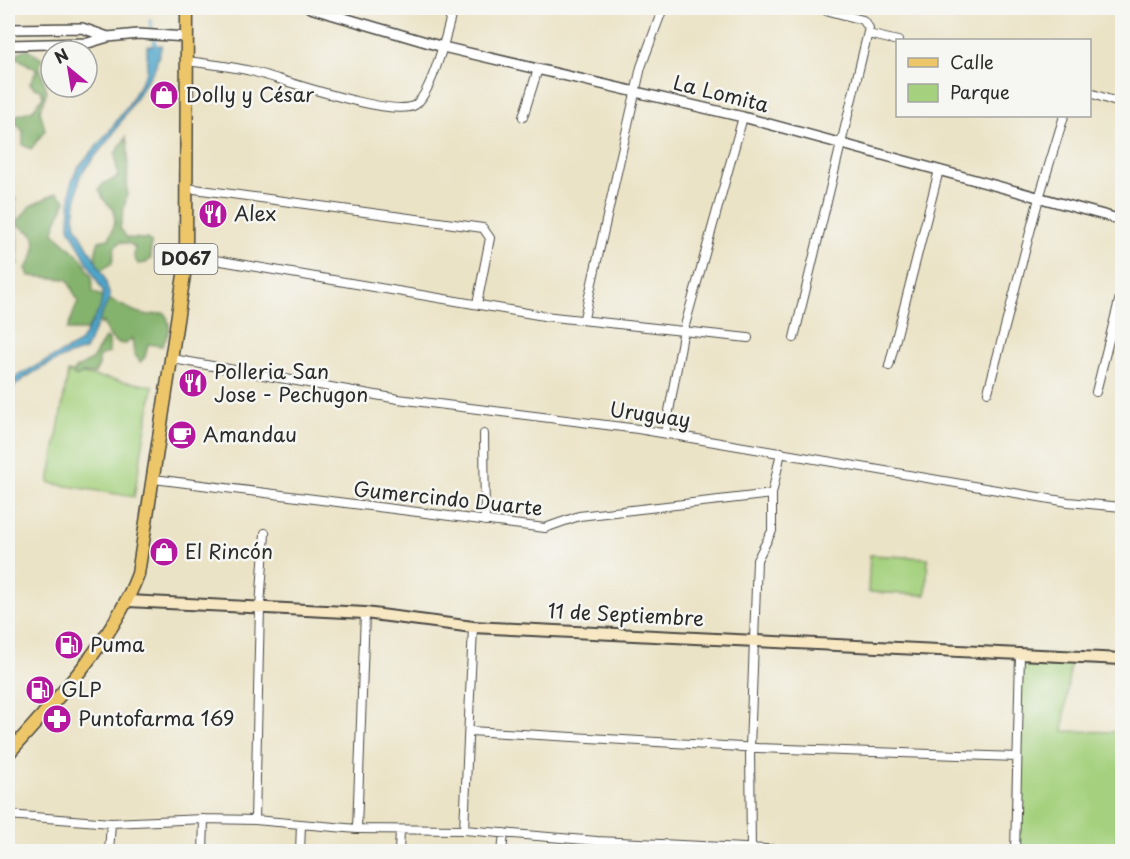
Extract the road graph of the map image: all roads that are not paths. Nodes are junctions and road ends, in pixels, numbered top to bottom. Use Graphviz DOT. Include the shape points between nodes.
graph roads {
  1 [pos="187,8"];
  2 [pos="310,8"];
  3 [pos="453,8"];
  4 [pos="663,8"];
  5 [pos="818,8"];
  6 [pos="8,29"];
  7 [pos="868,34"];
  8 [pos="108,37"];
  9 [pos="187,37"];
  10 [pos="896,41"];
  11 [pos="8,45"];
  12 [pos="443,47"];
  13 [pos="187,61"];
  14 [pos="538,69"];
  15 [pos="636,91"];
  16 [pos="1091,94"];
  17 [pos="1122,104"];
  18 [pos="524,117"];
  19 [pos="743,117"];
  20 [pos="1064,117"];
  21 [pos="843,144"];
  22 [pos="939,170"];
  23 [pos="188,188"];
  24 [pos="1038,198"];
  25 [pos="1122,220"];
  26 [pos="186,255"];
  27 [pos="1122,290"];
  28 [pos="477,304"];
  29 [pos="584,318"];
  30 [pos="684,329"];
  31 [pos="748,338"];
  32 [pos="794,338"];
  33 [pos="173,358"];
  34 [pos="889,366"];
  35 [pos="988,392"];
  36 [pos="1096,392"];
  37 [pos="665,433"];
  38 [pos="484,434"];
  39 [pos="781,452"];
  40 [pos="154,479"];
  41 [pos="772,494"];
  42 [pos="1122,507"];
  43 [pos="485,521"];
  44 [pos="265,533"];
  45 [pos="128,601"];
  46 [pos="260,607"];
  47 [pos="365,613"];
  48 [pos="472,627"];
  49 [pos="753,640"];
  50 [pos="1020,655"];
  51 [pos="1122,659"];
  52 [pos="470,731"];
  53 [pos="750,748"];
  54 [pos="8,754"];
  55 [pos="1017,758"];
  56 [pos="1122,808"];
  57 [pos="8,815"];
  58 [pos="204,819"];
  59 [pos="255,820"];
  60 [pos="111,823"];
  61 [pos="302,824"];
  62 [pos="357,829"];
  63 [pos="400,830"];
  64 [pos="464,830"];
  65 [pos="504,833"];
  66 [pos="597,841"];
  67 [pos="698,849"];
  68 [pos="751,849"];
  69 [pos="812,851"];
  70 [pos="109,852"];
  71 [pos="203,852"];
  72 [pos="300,852"];
  73 [pos="399,852"];
  74 [pos="502,852"];
  75 [pos="597,852"];
  76 [pos="827,852"];
  77 [pos="1015,852"];
  78 [pos="1119,852"];
  1 -- 9 [label="main road, D067"];
  2 -- 12 [label="street, La Lomita"];
  3 -- 12 [label="street"];
  4 -- 15 [label="street"];
  5 -- 7 [label="street" via="863,20"];
  6 -- 8 [label="street" via="82,28"];
  7 -- 10 [label="street"];
  7 -- 21 [label="street"];
  8 -- 9 [label="street"];
  8 -- 11 [label="street" via="88,43"];
  9 -- 13 [label="main road, D067"];
  12 -- 13 [label="street" via="425,92 416,104 404,109 339,97 248,70"];
  12 -- 14 [label="street, La Lomita"];
  13 -- 23 [label="main road, D067"];
  14 -- 15 [label="street, La Lomita"];
  14 -- 18 [label="street"];
  15 -- 19 [label="street, La Lomita"];
  15 -- 29 [label="street"];
  16 -- 17 [label="street"];
  19 -- 21 [label="street, La Lomita"];
  19 -- 30 [label="street"];
  20 -- 24 [label="street"];
  21 -- 22 [label="street, La Lomita"];
  21 -- 32 [label="street"];
  22 -- 24 [label="street, La Lomita"];
  22 -- 34 [label="street"];
  23 -- 26 [label="main road, D067"];
  23 -- 28 [label="street" via="483,228 490,238"];
  24 -- 25 [label="street, La Lomita"];
  24 -- 35 [label="street"];
  26 -- 28 [label="street"];
  26 -- 33 [label="main road, D067"];
  27 -- 36 [label="street"];
  28 -- 29 [label="street"];
  29 -- 30 [label="street"];
  30 -- 31 [label="street"];
  30 -- 37 [label="street"];
  33 -- 37 [label="street, Uruguay" via="398,399"];
  33 -- 40 [label="main road, D067"];
  37 -- 39 [label="street, Uruguay"];
  38 -- 43 [label="street"];
  39 -- 41 [label="street"];
  39 -- 42 [label="street, Uruguay" via="1068,502"];
  40 -- 43 [label="street, Gumercindo Duarte"];
  40 -- 45 [label="main road, D067" via="138,574"];
  41 -- 43 [label="street, Gumercindo Duarte" via="579,516 545,528"];
  41 -- 49 [label="street" via="772,531 757,561"];
  44 -- 46 [label="street"];
  45 -- 46 [label="main road, 11 de Septiembre"];
  45 -- 54 [label="main road, D067" via="99,649"];
  46 -- 47 [label="main road, 11 de Septiembre"];
  46 -- 59 [label="street"];
  47 -- 48 [label="main road, 11 de Septiembre"];
  47 -- 62 [label="street"];
  48 -- 49 [label="main road, 11 de Septiembre"];
  48 -- 52 [label="street"];
  49 -- 50 [label="main road, 11 de Septiembre"];
  49 -- 53 [label="street"];
  50 -- 51 [label="main road, 11 de Septiembre"];
  50 -- 55 [label="street"];
  52 -- 53 [label="street"];
  52 -- 64 [label="street"];
  53 -- 55 [label="street"];
  53 -- 68 [label="street"];
  55 -- 77 [label="street"];
  56 -- 78 [label="street"];
  57 -- 60 [label="street"];
  58 -- 59 [label="street"];
  58 -- 60 [label="street"];
  58 -- 71 [label="street"];
  59 -- 61 [label="street"];
  60 -- 70 [label="street"];
  61 -- 62 [label="street"];
  61 -- 72 [label="street"];
  62 -- 63 [label="street"];
  63 -- 64 [label="street"];
  63 -- 73 [label="street"];
  64 -- 65 [label="street"];
  65 -- 66 [label="street"];
  65 -- 74 [label="street"];
  66 -- 67 [label="street"];
  66 -- 75 [label="street"];
  67 -- 68 [label="street"];
  68 -- 69 [label="street"];
  69 -- 76 [label="street"];
}
